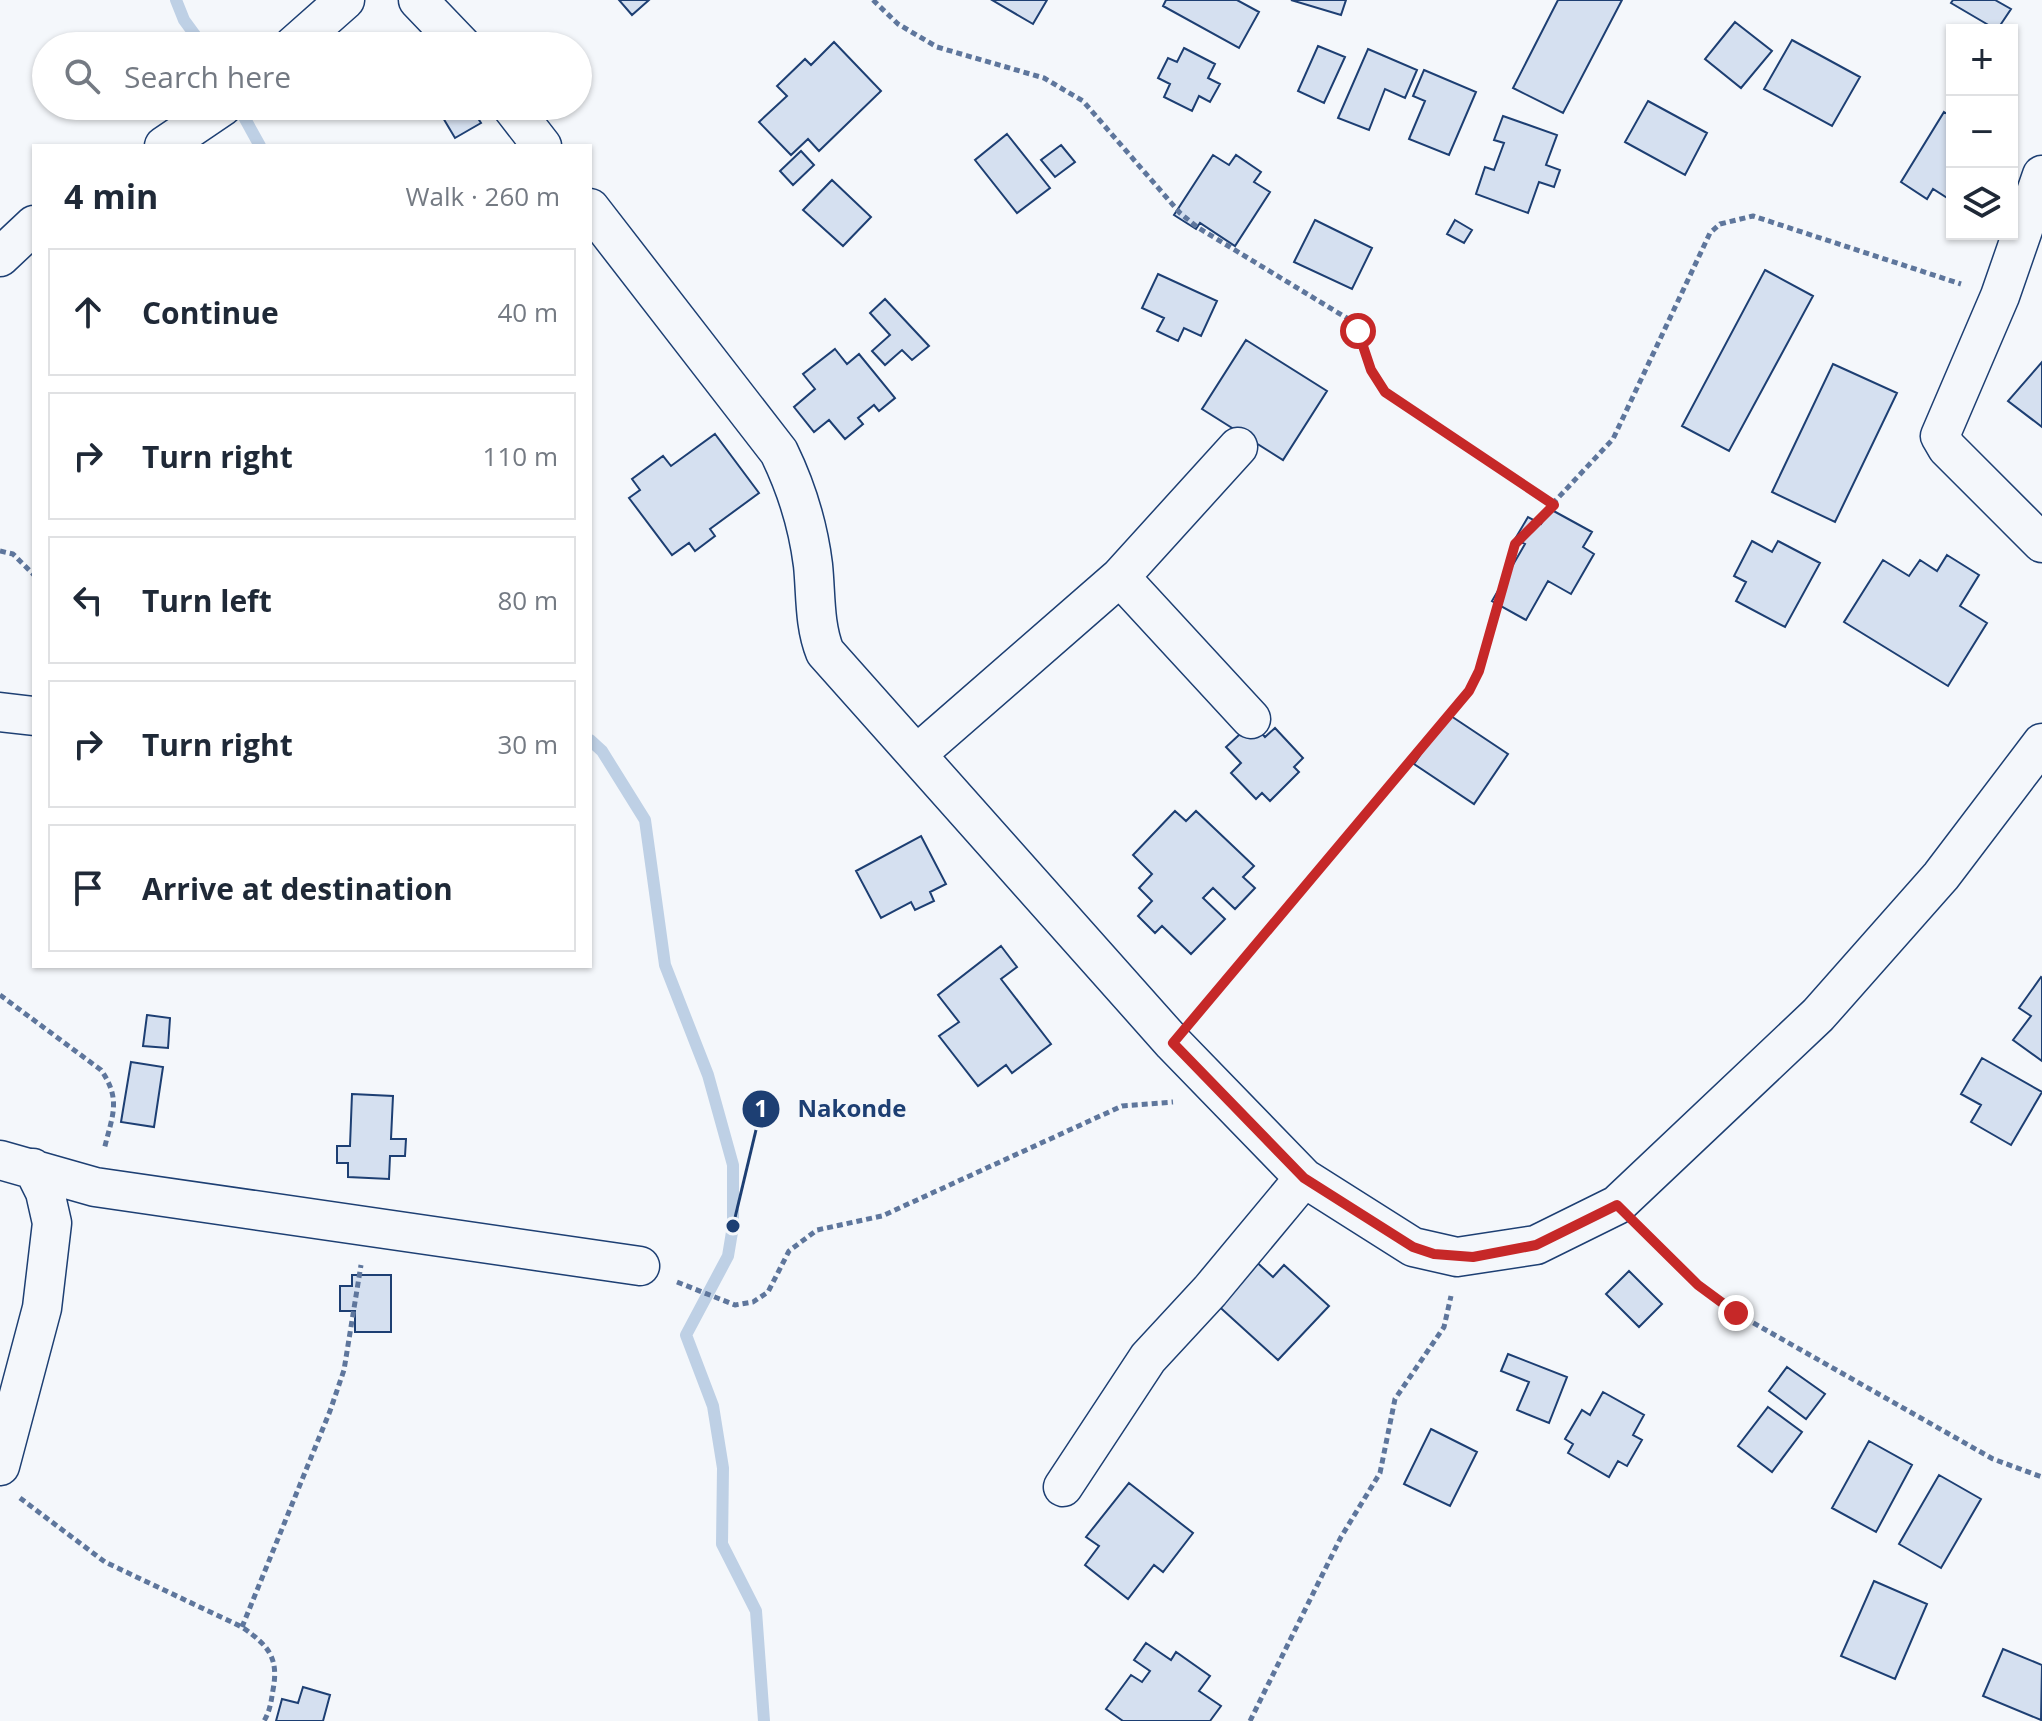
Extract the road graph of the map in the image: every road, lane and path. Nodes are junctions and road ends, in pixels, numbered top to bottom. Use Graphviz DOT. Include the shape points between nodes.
graph roads {
  1 [pos="345,0"];
  2 [pos="418,0"];
  3 [pos="873,0"];
  4 [pos="309,32"];
  5 [pos="449,32"];
  6 [pos="202,120"];
  7 [pos="522,120"];
  8 [pos="167,144"];
  9 [pos="540,144"];
  10 [pos="2042,175"];
  11 [pos="592,211"];
  12 [pos="32,227"];
  13 [pos="0,257"];
  14 [pos="2000,296"];
  15 [pos="1238,447"];
  16 [pos="1554,505"];
  17 [pos="2042,543"];
  18 [pos="0,551"];
  19 [pos="32,573"];
  20 [pos="1120,577"];
  21 [pos="0,712"];
  22 [pos="32,716"];
  23 [pos="1251,719"];
  24 [pos="2042,743"];
  25 [pos="917,754"];
  26 [pos="0,995"];
  27 [pos="1173,1043"];
  28 [pos="1229,1103"];
  29 [pos="17,1164"];
  30 [pos="1304,1178"];
  31 [pos="95,1187"];
  32 [pos="1617,1205"];
  33 [pos="368,1224"];
  34 [pos="1457,1257"];
  35 [pos="640,1266"];
  36 [pos="2042,1477"];
  37 [pos="6,1479"];
  38 [pos="1063,1487"];
  39 [pos="242,1627"];
  40 [pos="264,1721"];
  41 [pos="1250,1721"];
  1 -- 4 [label="street"];
  2 -- 5 [label="street"];
  3 -- 16 [label="path" via="919,39 1044,78 1083,101 1197,227 1350,320 1385,392"];
  6 -- 8 [label="street"];
  7 -- 9 [label="street"];
  10 -- 14 [label="street"];
  11 -- 25 [label="street" via="779,452 805,522 825,652"];
  12 -- 13 [label="street"];
  14 -- 16 [label="path" via="1753,216 1720,224 1710,233 1613,439"];
  14 -- 17 [label="street" via="1940,436"];
  15 -- 20 [label="street"];
  16 -- 27 [label="path" via="1515,544 1469,691"];
  18 -- 19 [label="path" via="13,554"];
  20 -- 23 [label="street"];
  20 -- 25 [label="street"];
  21 -- 22 [label="street"];
  24 -- 32 [label="street" via="1941,876 1818,1015"];
  25 -- 27 [label="street"];
  26 -- 31 [label="path" via="101,1070 110,1083 116,1099"];
  27 -- 28 [label="street"];
  28 -- 30 [label="street"];
  28 -- 35 [label="path" via="1122,1106 882,1216 817,1230 789,1251 768,1292 753,1302 735,1305 719,1300"];
  29 -- 31 [label="street"];
  29 -- 37 [label="street" via="45,1192 52,1223 42,1308"];
  30 -- 34 [label="street" via="1413,1247"];
  30 -- 38 [label="street" via="1148,1358"];
  31 -- 33 [label="street"];
  32 -- 34 [label="street" via="1536,1245"];
  32 -- 36 [label="path" via="1698,1285 1736,1313 1993,1459"];
  33 -- 35 [label="street"];
  33 -- 39 [label="path" via="344,1370"];
  34 -- 41 [label="path" via="1444,1327 1395,1399 1380,1473 1341,1537"];
  37 -- 39 [label="path" via="105,1562"];
  39 -- 40 [label="path" via="274,1656 277,1670"];
}
